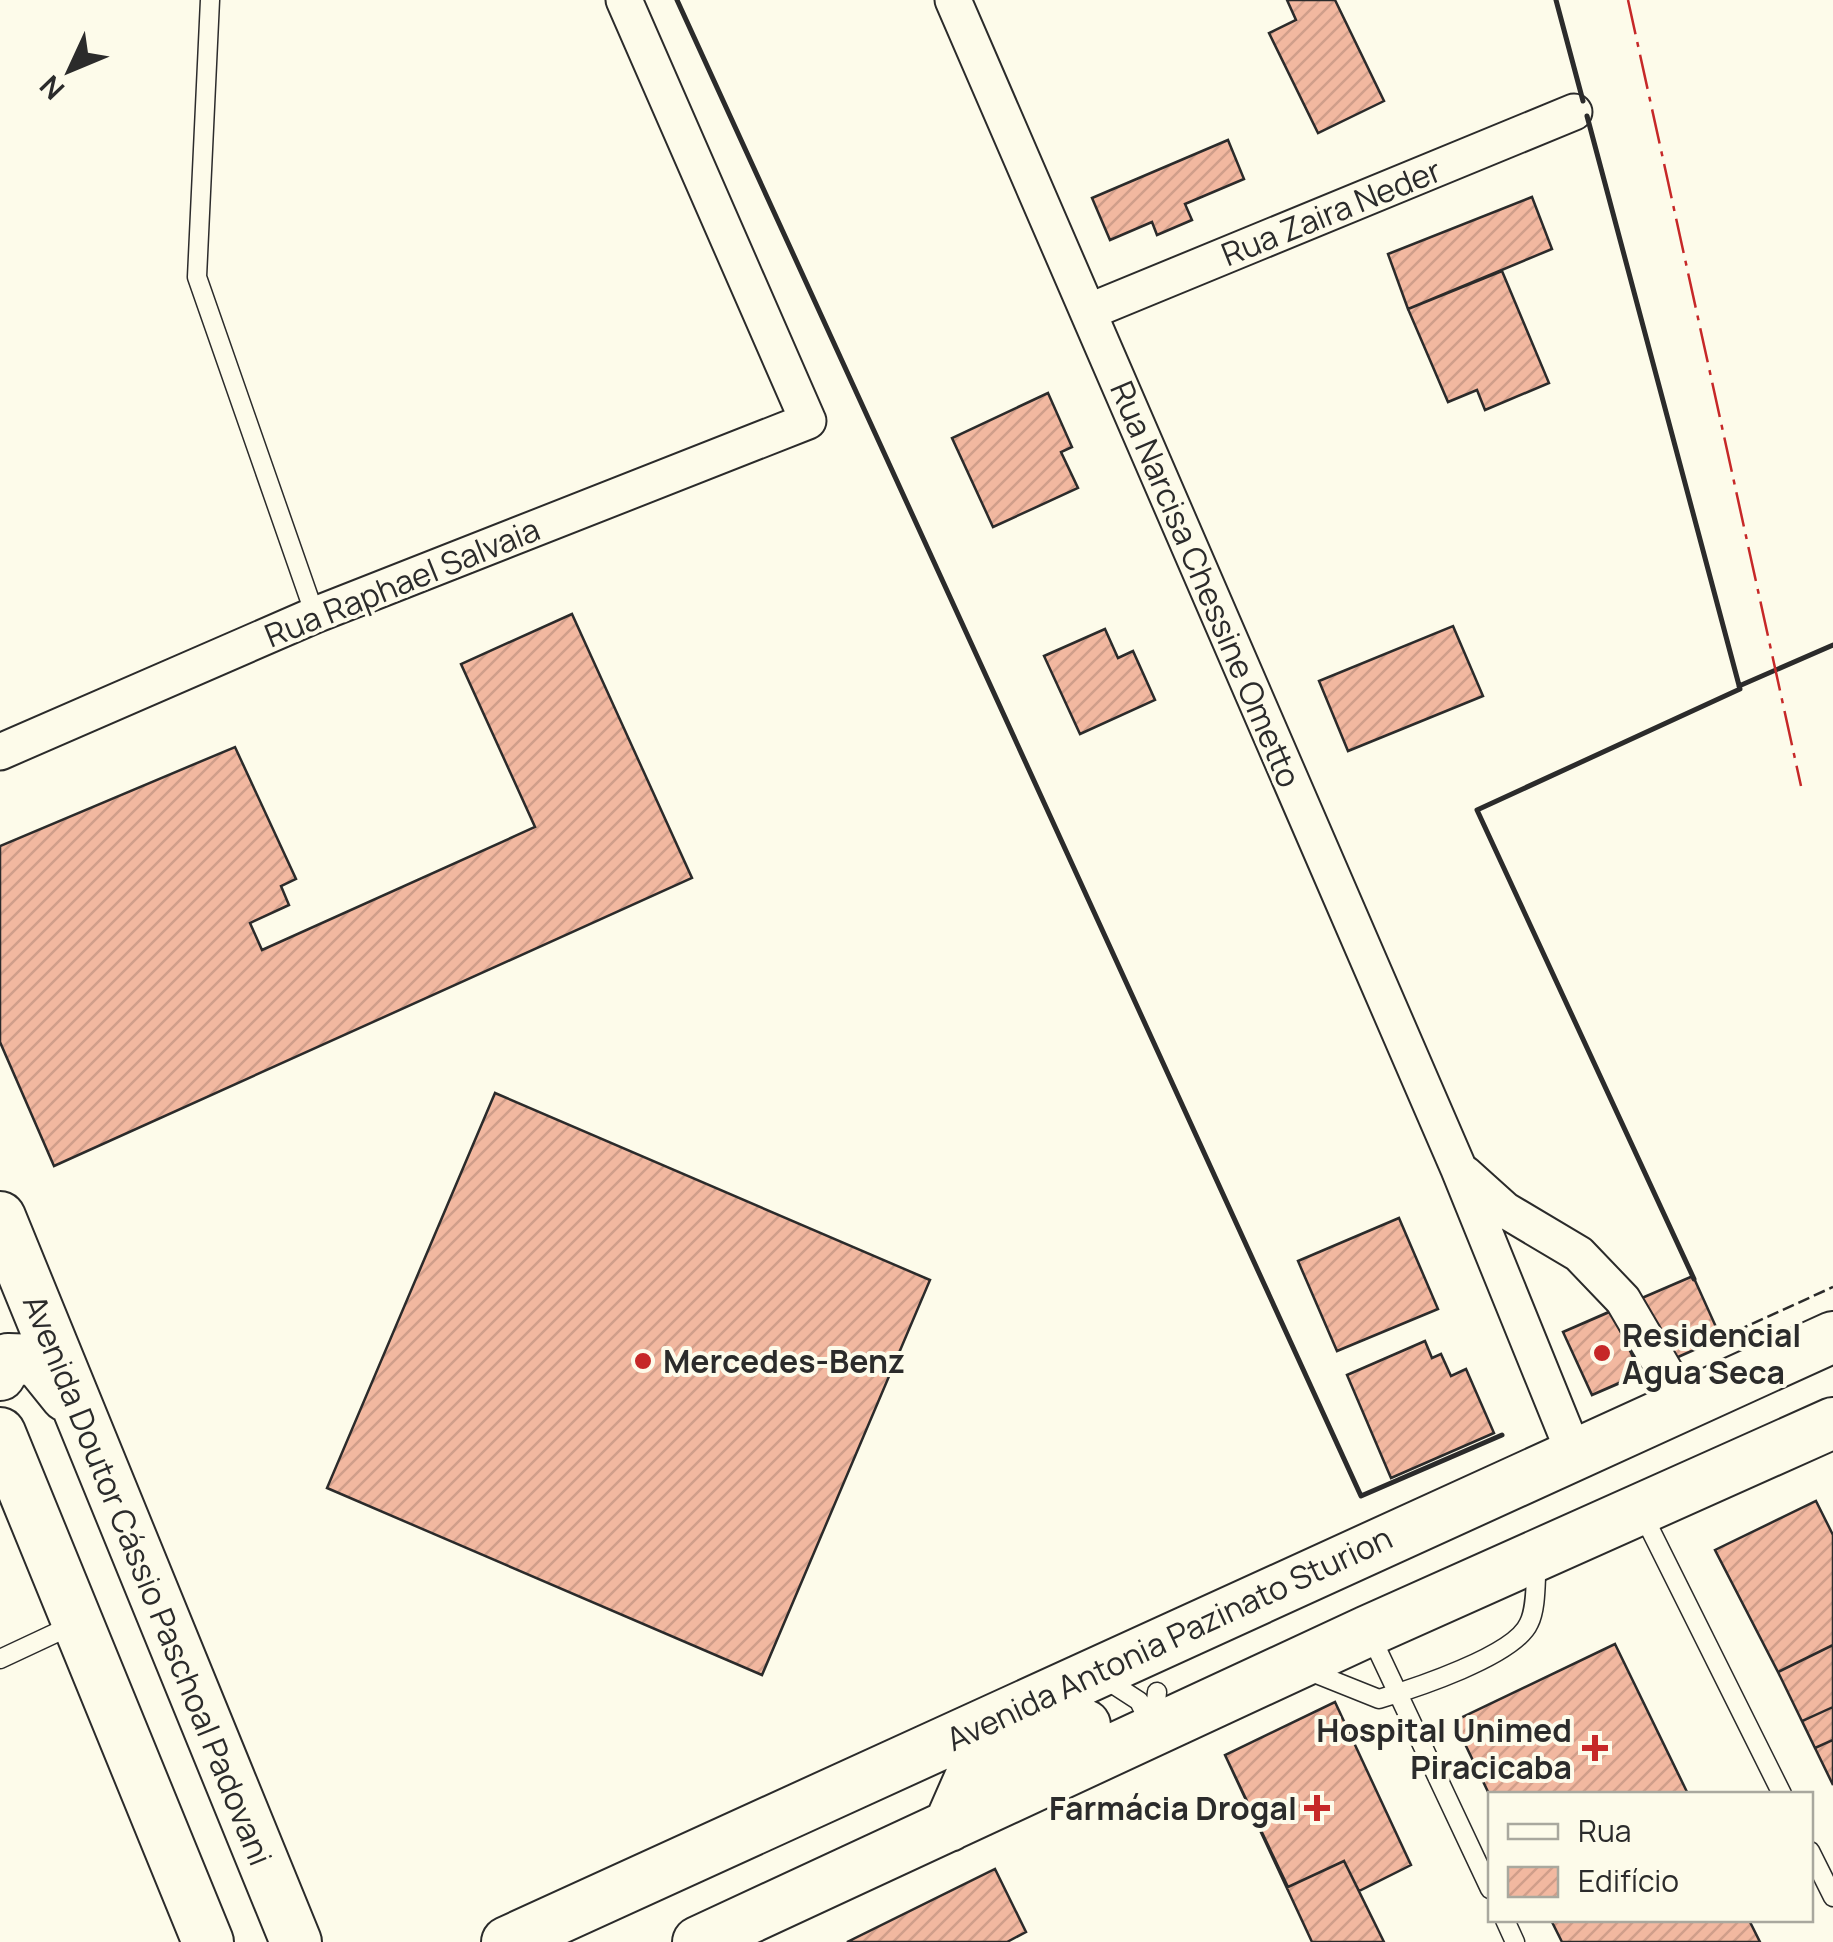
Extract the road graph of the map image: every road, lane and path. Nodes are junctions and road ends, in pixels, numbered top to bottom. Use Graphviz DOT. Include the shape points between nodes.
graph roads {
  1 [pos="210,0"];
  2 [pos="624,0"];
  3 [pos="953,0"];
  4 [pos="1574,112"];
  5 [pos="1088,312"];
  6 [pos="315,615"];
  7 [pos="0,752"];
  8 [pos="1458,1168"];
  9 [pos="0,1217"];
  10 [pos="1833,1337"];
  11 [pos="0,1376"];
  12 [pos="74,1402"];
  13 [pos="1684,1404"];
  14 [pos="1833,1423"];
  15 [pos="0,1433"];
  16 [pos="1574,1453"];
  17 [pos="1640,1509"];
  18 [pos="1538,1555"];
  19 [pos="1269,1592"];
  20 [pos="77,1623"];
  21 [pos="1368,1630"];
  22 [pos="0,1659"];
  23 [pos="1294,1665"];
  24 [pos="1094,1672"];
  25 [pos="1398,1693"];
  26 [pos="1150,1708"];
  27 [pos="1781,1792"];
  28 [pos="1813,1858"];
  29 [pos="1488,1886"];
  30 [pos="1833,1896"];
  31 [pos="208,1942"];
  32 [pos="296,1942"];
  33 [pos="507,1942"];
  34 [pos="698,1942"];
  1 -- 6 [label="lane" via="197,277"];
  2 -- 6 [label="street, Rua Raphael Salvaia" via="808,420"];
  3 -- 5 [label="street, Rua Narcisa Chessine Ometto"];
  4 -- 5 [label="street, Rua Zaira Neder"];
  5 -- 8 [label="street, Rua Narcisa Chessine Ometto"];
  6 -- 7 [label="street, Rua Raphael Salvaia"];
  8 -- 13 [label="street, Rua Narcisa Chessine Ometto" via="1505,1210 1578,1254 1623,1300"];
  8 -- 16 [label="street, Rua Narcisa Chessine Ometto"];
  9 -- 12 [label="main road, Avenida Doutor Cássio Paschoal Padovani"];
  10 -- 13 [label="main road, Avenida Antonia Pazinato Sturion"];
  11 -- 12 [label="main road" via="8,1360 37,1360"];
  12 -- 32 [label="main road, Avenida Doutor Cássio Paschoal Padovani"];
  13 -- 16 [label="main road, Avenida Antonia Pazinato Sturion"];
  14 -- 17 [label="main road"];
  15 -- 20 [label="main road"];
  16 -- 19 [label="main road, Avenida Antonia Pazinato Sturion"];
  17 -- 18 [label="main road"];
  17 -- 27 [label="lane"];
  18 -- 21 [label="main road"];
  18 -- 25 [label="lane" via="1529,1624 1510,1643"];
  19 -- 24 [label="main road, Avenida Antonia Pazinato Sturion"];
  19 -- 26 [label="main road" via="1243,1652"];
  20 -- 22 [label="lane"];
  20 -- 31 [label="main road"];
  21 -- 23 [label="main road"];
  21 -- 25 [label="lane"];
  23 -- 25 [label="lane" via="1378,1699"];
  23 -- 26 [label="main road"];
  24 -- 26 [label="lane"];
  24 -- 33 [label="main road, Avenida Antonia Pazinato Sturion"];
  25 -- 29 [label="lane"];
  26 -- 34 [label="main road" via="948,1826"];
  28 -- 30 [label="lane"];
}
